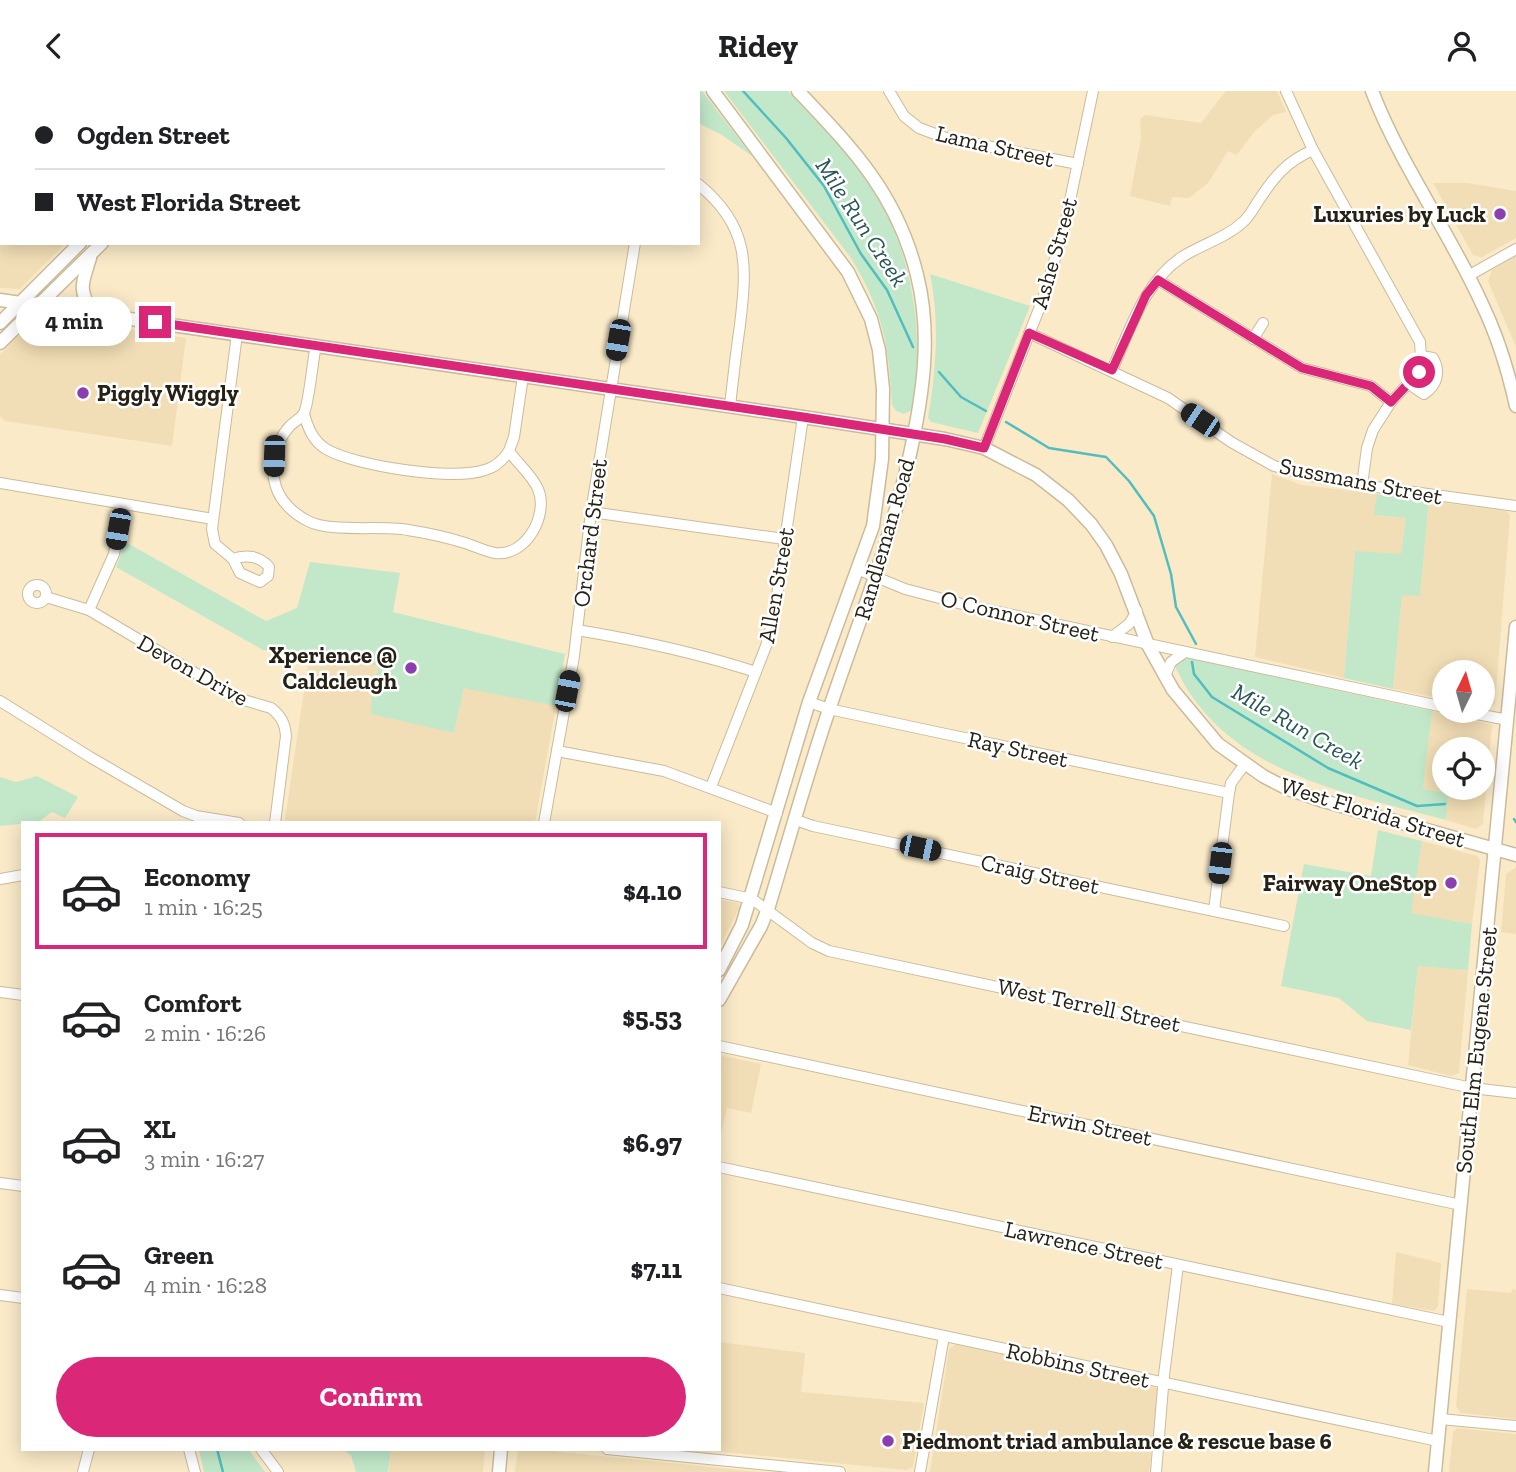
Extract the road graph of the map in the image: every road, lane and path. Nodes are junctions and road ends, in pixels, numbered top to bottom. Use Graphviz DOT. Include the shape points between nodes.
graph roads {
  1 [pos="713,91"];
  2 [pos="798,91"];
  3 [pos="889,91"];
  4 [pos="1093,91"];
  5 [pos="1286,91"];
  6 [pos="1372,91"];
  7 [pos="1313,150"];
  8 [pos="1078,164"];
  9 [pos="700,186"];
  10 [pos="78,245"];
  11 [pos="100,245"];
  12 [pos="635,245"];
  13 [pos="1516,249"];
  14 [pos="92,253"];
  15 [pos="1468,276"];
  16 [pos="1158,280"];
  17 [pos="0,300"];
  18 [pos="21,303"];
  19 [pos="38,305"];
  20 [pos="92,313"];
  21 [pos="0,323"];
  22 [pos="1263,323"];
  23 [pos="1029,333"];
  24 [pos="237,334"];
  25 [pos="1253,339"];
  26 [pos="0,343"];
  27 [pos="316,345"];
  28 [pos="1421,356"];
  29 [pos="1112,370"];
  30 [pos="523,376"];
  31 [pos="1409,384"];
  32 [pos="610,389"];
  33 [pos="1391,402"];
  34 [pos="730,406"];
  35 [pos="1516,406"];
  36 [pos="304,414"];
  37 [pos="803,417"];
  38 [pos="881,429"];
  39 [pos="914,433"];
  40 [pos="984,448"];
  41 [pos="509,451"];
  42 [pos="0,483"];
  43 [pos="1362,485"];
  44 [pos="122,504"];
  45 [pos="1516,506"];
  46 [pos="591,512"];
  47 [pos="213,519"];
  48 [pos="784,539"];
  49 [pos="233,559"];
  50 [pos="859,570"];
  51 [pos="876,578"];
  52 [pos="46,597"];
  53 [pos="89,610"];
  54 [pos="1136,611"];
  55 [pos="1516,627"];
  56 [pos="577,630"];
  57 [pos="1112,637"];
  58 [pos="1148,645"];
  59 [pos="1185,653"];
  60 [pos="756,673"];
  61 [pos="1165,675"];
  62 [pos="0,701"];
  63 [pos="809,702"];
  64 [pos="1432,704"];
  65 [pos="829,709"];
  66 [pos="1495,718"];
  67 [pos="1508,720"];
  68 [pos="557,751"];
  69 [pos="1245,764"];
  70 [pos="711,787"];
  71 [pos="1229,793"];
  72 [pos="777,813"];
  73 [pos="796,820"];
  74 [pos="227,821"];
  75 [pos="275,821"];
  76 [pos="544,821"];
  77 [pos="1496,849"];
  78 [pos="1516,855"];
  79 [pos="21,875"];
  80 [pos="0,879"];
  81 [pos="721,892"];
  82 [pos="752,899"];
  83 [pos="768,909"];
  84 [pos="1214,910"];
  85 [pos="1284,926"];
  86 [pos="721,965"];
  87 [pos="0,992"];
  88 [pos="21,995"];
  89 [pos="721,996"];
  90 [pos="721,1046"];
  91 [pos="1472,1088"];
  92 [pos="1516,1093"];
  93 [pos="721,1167"];
  94 [pos="0,1183"];
  95 [pos="21,1186"];
  96 [pos="1461,1205"];
  97 [pos="1178,1265"];
  98 [pos="721,1288"];
  99 [pos="0,1295"];
  100 [pos="21,1298"];
  101 [pos="1449,1322"];
  102 [pos="944,1336"];
  103 [pos="1164,1384"];
  104 [pos="1440,1419"];
  105 [pos="1516,1426"];
  106 [pos="1438,1441"];
  107 [pos="88,1451"];
  108 [pos="190,1451"];
  109 [pos="262,1451"];
  110 [pos="501,1451"];
  111 [pos="627,1451"];
  112 [pos="83,1472"];
  113 [pos="195,1472"];
  114 [pos="278,1472"];
  115 [pos="499,1472"];
  116 [pos="839,1472"];
  117 [pos="920,1472"];
  118 [pos="1156,1472"];
  119 [pos="1435,1472"];
  1 -- 38 [label="main road, Randleman Road" via="860,293 879,350"];
  2 -- 39 [label="main road, Randleman Road" via="871,173 909,249 918,276 926,345"];
  3 -- 8 [label="street, Lama Street" via="904,116 919,128 946,138"];
  4 -- 8 [label="street, Ashe Street"];
  5 -- 7 [label="street"];
  6 -- 15 [label="main road" via="1397,148"];
  7 -- 16 [label="street" via="1287,164 1245,220 1181,258"];
  7 -- 28 [label="street" via="1411,324"];
  8 -- 23 [label="street, Ashe Street" via="1064,229"];
  9 -- 34 [label="street" via="726,211 743,255 745,278"];
  10 -- 18 [label="main road"];
  11 -- 14 [label="main road"];
  12 -- 32 [label="street, Orchard Street"];
  13 -- 15 [label="street"];
  14 -- 19 [label="main road"];
  14 -- 20 [label="main road" via="81,287"];
  15 -- 35 [label="main road" via="1502,353"];
  16 -- 25 [label="street"];
  16 -- 29 [label="street" via="1146,295"];
  17 -- 18 [label="main road, West Florida Street"];
  18 -- 19 [label="main road, West Florida Street"];
  18 -- 21 [label="main road"];
  19 -- 20 [label="main road, West Florida Street"];
  19 -- 26 [label="main road"];
  20 -- 24 [label="main road, West Florida Street"];
  22 -- 25 [label="street"];
  23 -- 29 [label="street, Sussmans Street"];
  23 -- 40 [label="street, Ashe Street"];
  24 -- 27 [label="main road, West Florida Street"];
  24 -- 47 [label="street"];
  25 -- 33 [label="street" via="1302,368 1371,386"];
  27 -- 30 [label="main road, West Florida Street"];
  27 -- 36 [label="street"];
  28 -- 31 [label="street" via="1419,372"];
  28 -- 31 [label="street" via="1433,358 1438,376 1424,394"];
  29 -- 43 [label="street, Sussmans Street" via="1168,398 1274,466"];
  30 -- 32 [label="main road, West Florida Street"];
  30 -- 41 [label="street"];
  31 -- 33 [label="street"];
  32 -- 34 [label="main road, West Florida Street"];
  32 -- 46 [label="street, Orchard Street"];
  33 -- 43 [label="street" via="1373,430"];
  34 -- 37 [label="main road, West Florida Street"];
  36 -- 41 [label="street" via="308,429 326,449 375,465 464,474 495,466"];
  36 -- 41 [label="street" via="278,443 273,474 276,488 292,512 323,526 406,530 498,553 512,549 534,532 541,499"];
  37 -- 38 [label="main road, West Florida Street"];
  37 -- 48 [label="street, Allen Street"];
  38 -- 39 [label="main road, West Florida Street"];
  38 -- 50 [label="main road, Randleman Road" via="879,492"];
  39 -- 40 [label="main road, West Florida Street"];
  39 -- 51 [label="main road, Randleman Road"];
  40 -- 54 [label="main road, West Florida Street" via="1036,475 1074,506 1106,545"];
  42 -- 44 [label="street"];
  43 -- 45 [label="street, Sussmans Street"];
  44 -- 47 [label="street"];
  44 -- 53 [label="street" via="114,554"];
  46 -- 48 [label="street"];
  46 -- 56 [label="street, Orchard Street"];
  47 -- 49 [label="street" via="215,544"];
  48 -- 60 [label="street, Allen Street" via="774,617"];
  50 -- 51 [label="street, O Connor Street"];
  50 -- 63 [label="main road, Randleman Road"];
  51 -- 57 [label="street, O Connor Street" via="966,605"];
  51 -- 65 [label="main road, Randleman Road"];
  52 -- 53 [label="street, Devon Drive"];
  53 -- 75 [label="street, Devon Drive" via="223,691 271,708 280,716 285,736"];
  54 -- 57 [label="street" via="1129,624"];
  54 -- 58 [label="main road, West Florida Street"];
  55 -- 67 [label="main road, South Elm Eugene Street"];
  56 -- 60 [label="street" via="708,656"];
  56 -- 68 [label="street, Orchard Street"];
  57 -- 58 [label="street, O Connor Street"];
  58 -- 59 [label="street, O Connor Street"];
  58 -- 61 [label="main road, West Florida Street"];
  59 -- 61 [label="street" via="1171,662"];
  59 -- 64 [label="street, O Connor Street"];
  60 -- 70 [label="street, Allen Street"];
  61 -- 69 [label="main road, West Florida Street" via="1197,721"];
  62 -- 74 [label="street" via="183,811"];
  63 -- 65 [label="street, Ray Street"];
  63 -- 72 [label="main road, Randleman Road"];
  65 -- 71 [label="street, Ray Street"];
  65 -- 73 [label="main road, Randleman Road"];
  66 -- 67 [label="street"];
  67 -- 77 [label="main road, South Elm Eugene Street"];
  68 -- 70 [label="street" via="664,771"];
  68 -- 76 [label="street, Orchard Street"];
  69 -- 71 [label="street"];
  69 -- 77 [label="main road, West Florida Street" via="1288,789 1320,800"];
  70 -- 72 [label="street"];
  71 -- 84 [label="street"];
  72 -- 82 [label="main road, Randleman Road"];
  73 -- 83 [label="main road, Randleman Road"];
  73 -- 84 [label="street, Craig Street"];
  77 -- 78 [label="main road, West Florida Street"];
  77 -- 91 [label="main road, South Elm Eugene Street"];
  79 -- 80 [label="street"];
  81 -- 82 [label="street, West Terrell Street"];
  82 -- 83 [label="street, West Terrell Street"];
  82 -- 86 [label="main road, Randleman Road"];
  83 -- 89 [label="main road, Randleman Road"];
  83 -- 91 [label="street, West Terrell Street" via="830,951"];
  84 -- 85 [label="street, Craig Street"];
  87 -- 88 [label="street"];
  90 -- 96 [label="street, Erwin Street"];
  91 -- 92 [label="street, West Terrell Street"];
  91 -- 96 [label="main road, South Elm Eugene Street"];
  93 -- 97 [label="street, Lawrence Street"];
  94 -- 95 [label="street"];
  96 -- 101 [label="main road, South Elm Eugene Street"];
  97 -- 101 [label="street, Lawrence Street"];
  97 -- 103 [label="street"];
  98 -- 102 [label="street, Robbins Street"];
  99 -- 100 [label="street"];
  101 -- 104 [label="main road, South Elm Eugene Street"];
  102 -- 103 [label="street, Robbins Street"];
  102 -- 117 [label="street"];
  103 -- 106 [label="street, Robbins Street"];
  103 -- 118 [label="street"];
  104 -- 105 [label="street"];
  104 -- 106 [label="main road, South Elm Eugene Street"];
  106 -- 119 [label="main road, South Elm Eugene Street"];
  107 -- 112 [label="street"];
  108 -- 113 [label="street"];
  109 -- 114 [label="street"];
  110 -- 115 [label="main road"];
  111 -- 116 [label="street"];
}
